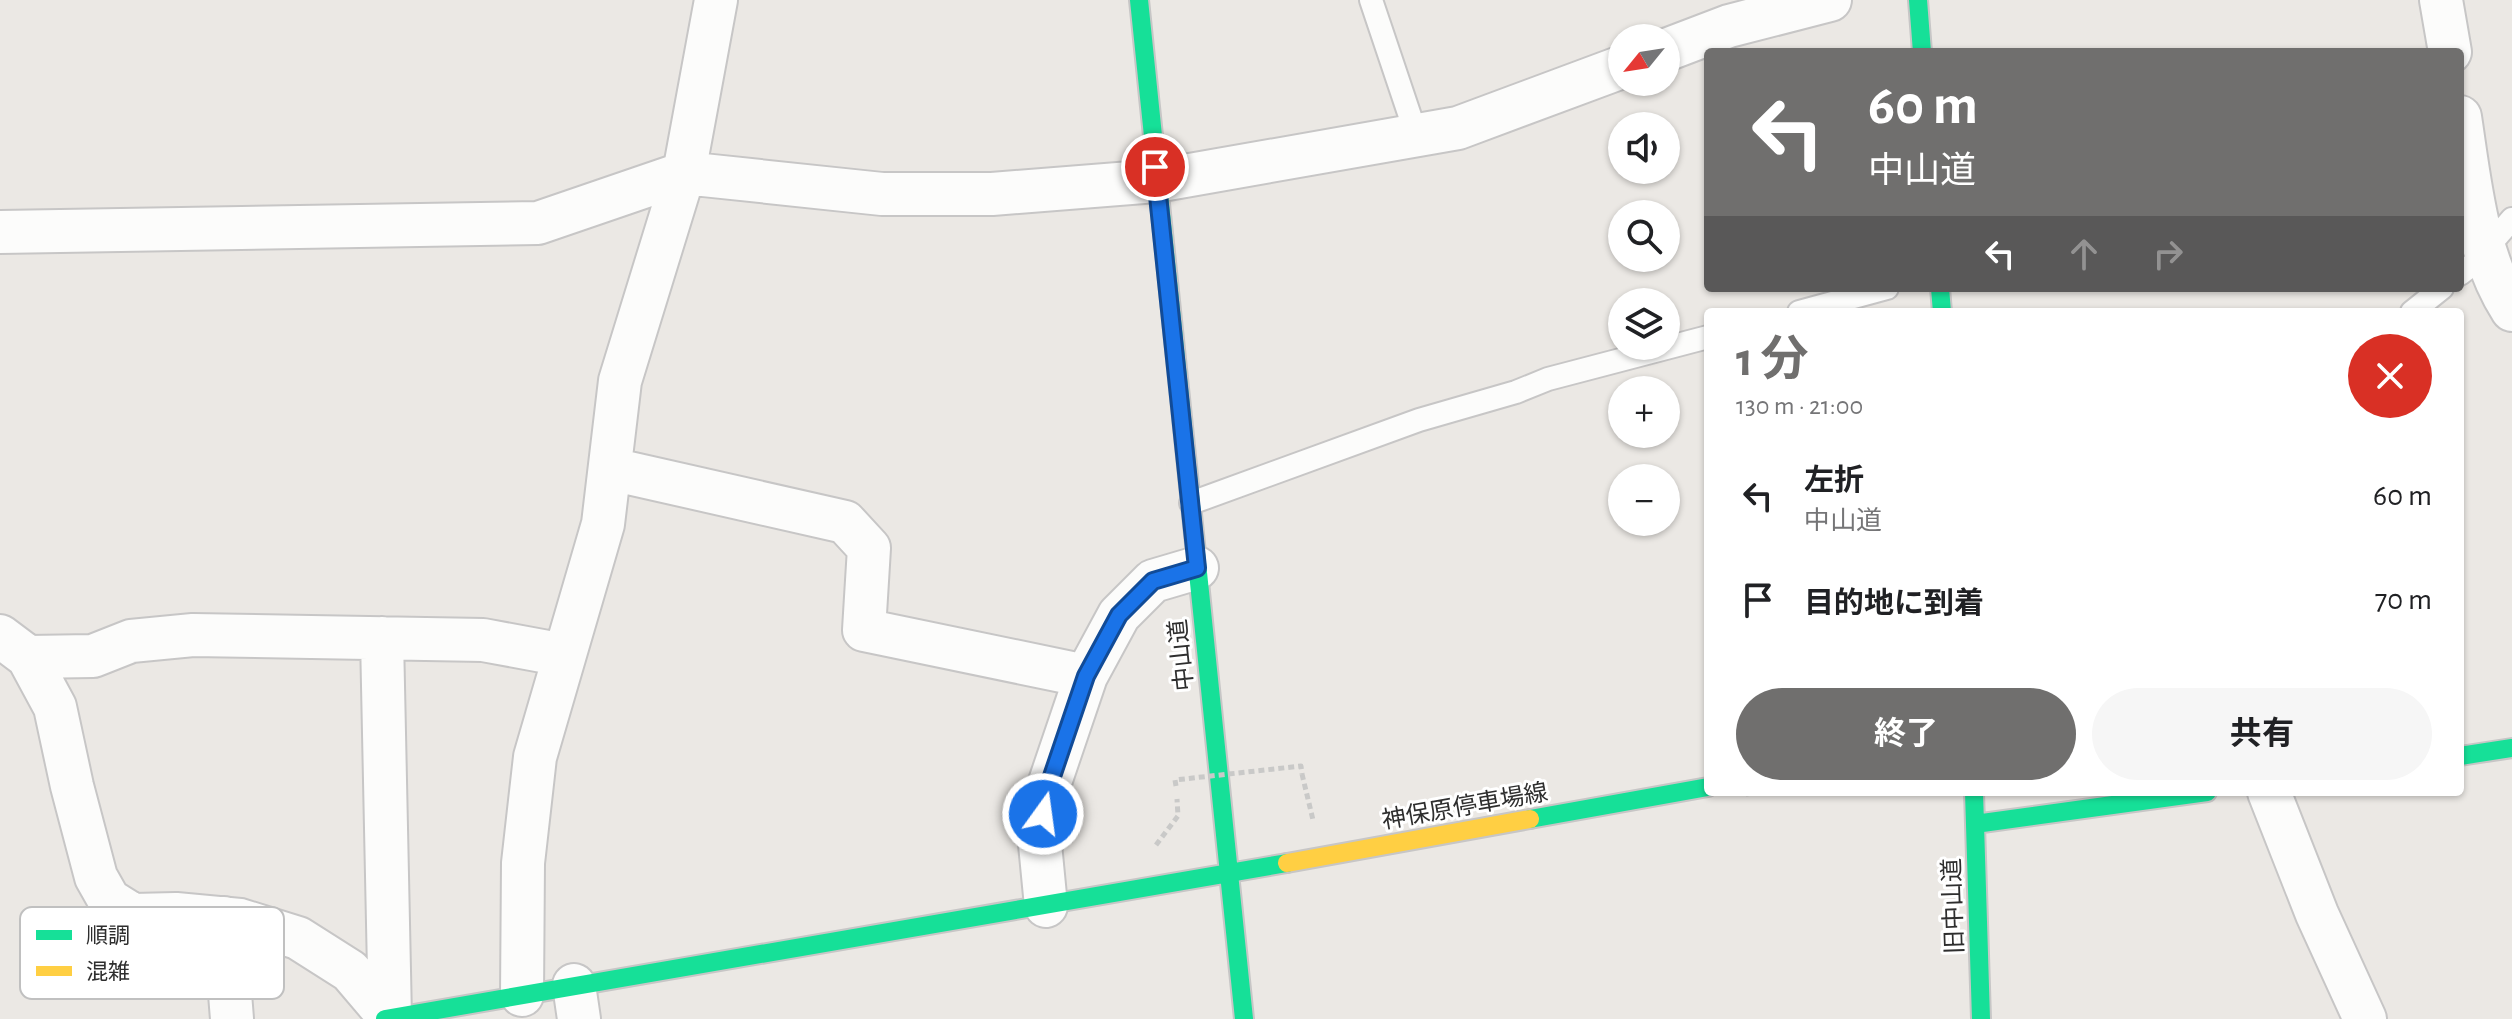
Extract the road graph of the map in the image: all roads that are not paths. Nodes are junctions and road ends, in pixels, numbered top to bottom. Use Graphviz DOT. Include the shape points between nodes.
graph roads {
  1 [pos="716,0"];
  2 [pos="1139,0"];
  3 [pos="1371,0"];
  4 [pos="1830,0"];
  5 [pos="1918,0"];
  6 [pos="2441,0"];
  7 [pos="1680,45"];
  8 [pos="1922,48"];
  9 [pos="2449,48"];
  10 [pos="1608,72"];
  11 [pos="1417,137"];
  12 [pos="2464,142"];
  13 [pos="684,173"];
  14 [pos="1156,181"];
  15 [pos="2512,219"];
  16 [pos="0,232"];
  17 [pos="2472,262"];
  18 [pos="1872,292"];
  19 [pos="2437,292"];
  20 [pos="1814,308"];
  21 [pos="2417,308"];
  22 [pos="2512,310"];
  23 [pos="1704,338"];
  24 [pos="611,469"];
  25 [pos="1191,503"];
  26 [pos="1197,568"];
  27 [pos="382,638"];
  28 [pos="14,646"];
  29 [pos="564,655"];
  30 [pos="1086,676"];
  31 [pos="2512,748"];
  32 [pos="2464,755"];
  33 [pos="1704,788"];
  34 [pos="1974,796"];
  35 [pos="2178,796"];
  36 [pos="2271,796"];
  37 [pos="1975,824"];
  38 [pos="1230,873"];
  39 [pos="1046,906"];
  40 [pos="120,907"];
  41 [pos="284,934"];
  42 [pos="522,995"];
  43 [pos="230,999"];
  44 [pos="576,1002"];
  45 [pos="388,1018"];
  46 [pos="232,1019"];
  47 [pos="1244,1019"];
  48 [pos="1981,1019"];
  49 [pos="2365,1019"];
  1 -- 13 [label="street"];
  2 -- 14 [label="main road, 中山道"];
  3 -- 11 [label="lane"];
  4 -- 7 [label="street"];
  5 -- 8 [label="main road"];
  6 -- 9 [label="street"];
  10 -- 11 [label="street" via="1458,128"];
  11 -- 14 [label="street"];
  12 -- 17 [label="street" via="2476,215"];
  13 -- 14 [label="street" via="882,194 992,194"];
  13 -- 16 [label="street" via="538,223"];
  13 -- 24 [label="street" via="620,381"];
  14 -- 25 [label="main road, 中山道"];
  15 -- 17 [label="lane"];
  17 -- 22 [label="street"];
  18 -- 20 [label="lane"];
  19 -- 21 [label="lane"];
  23 -- 25 [label="lane" via="1419,420"];
  24 -- 29 [label="street" via="603,524"];
  24 -- 30 [label="street" via="845,522 869,548 864,630"];
  25 -- 26 [label="main road, 中山道"];
  26 -- 30 [label="street" via="1153,581 1119,615"];
  26 -- 38 [label="main road, 中山道"];
  27 -- 28 [label="street" via="193,635 131,641 93,656"];
  27 -- 29 [label="street" via="483,640"];
  27 -- 45 [label="street"];
  28 -- 40 [label="street" via="55,707 96,877 109,900"];
  29 -- 42 [label="street" via="535,757 523,863"];
  30 -- 39 [label="street" via="1046,794 1039,834"];
  31 -- 32 [label="main road"];
  33 -- 38 [label="main road, 神保原停車場線"];
  34 -- 37 [label="main road, 旧中山道"];
  35 -- 37 [label="main road"];
  36 -- 49 [label="street"];
  37 -- 48 [label="main road, 旧中山道"];
  38 -- 39 [label="main road, 神保原停車場線"];
  38 -- 47 [label="main road, 中山道"];
  39 -- 44 [label="main road, 神保原停車場線"];
  41 -- 45 [label="street" via="350,971"];
  42 -- 44 [label="main road, 神保原停車場線"];
  42 -- 45 [label="main road, 神保原停車場線"];
  43 -- 46 [label="street"];
}
